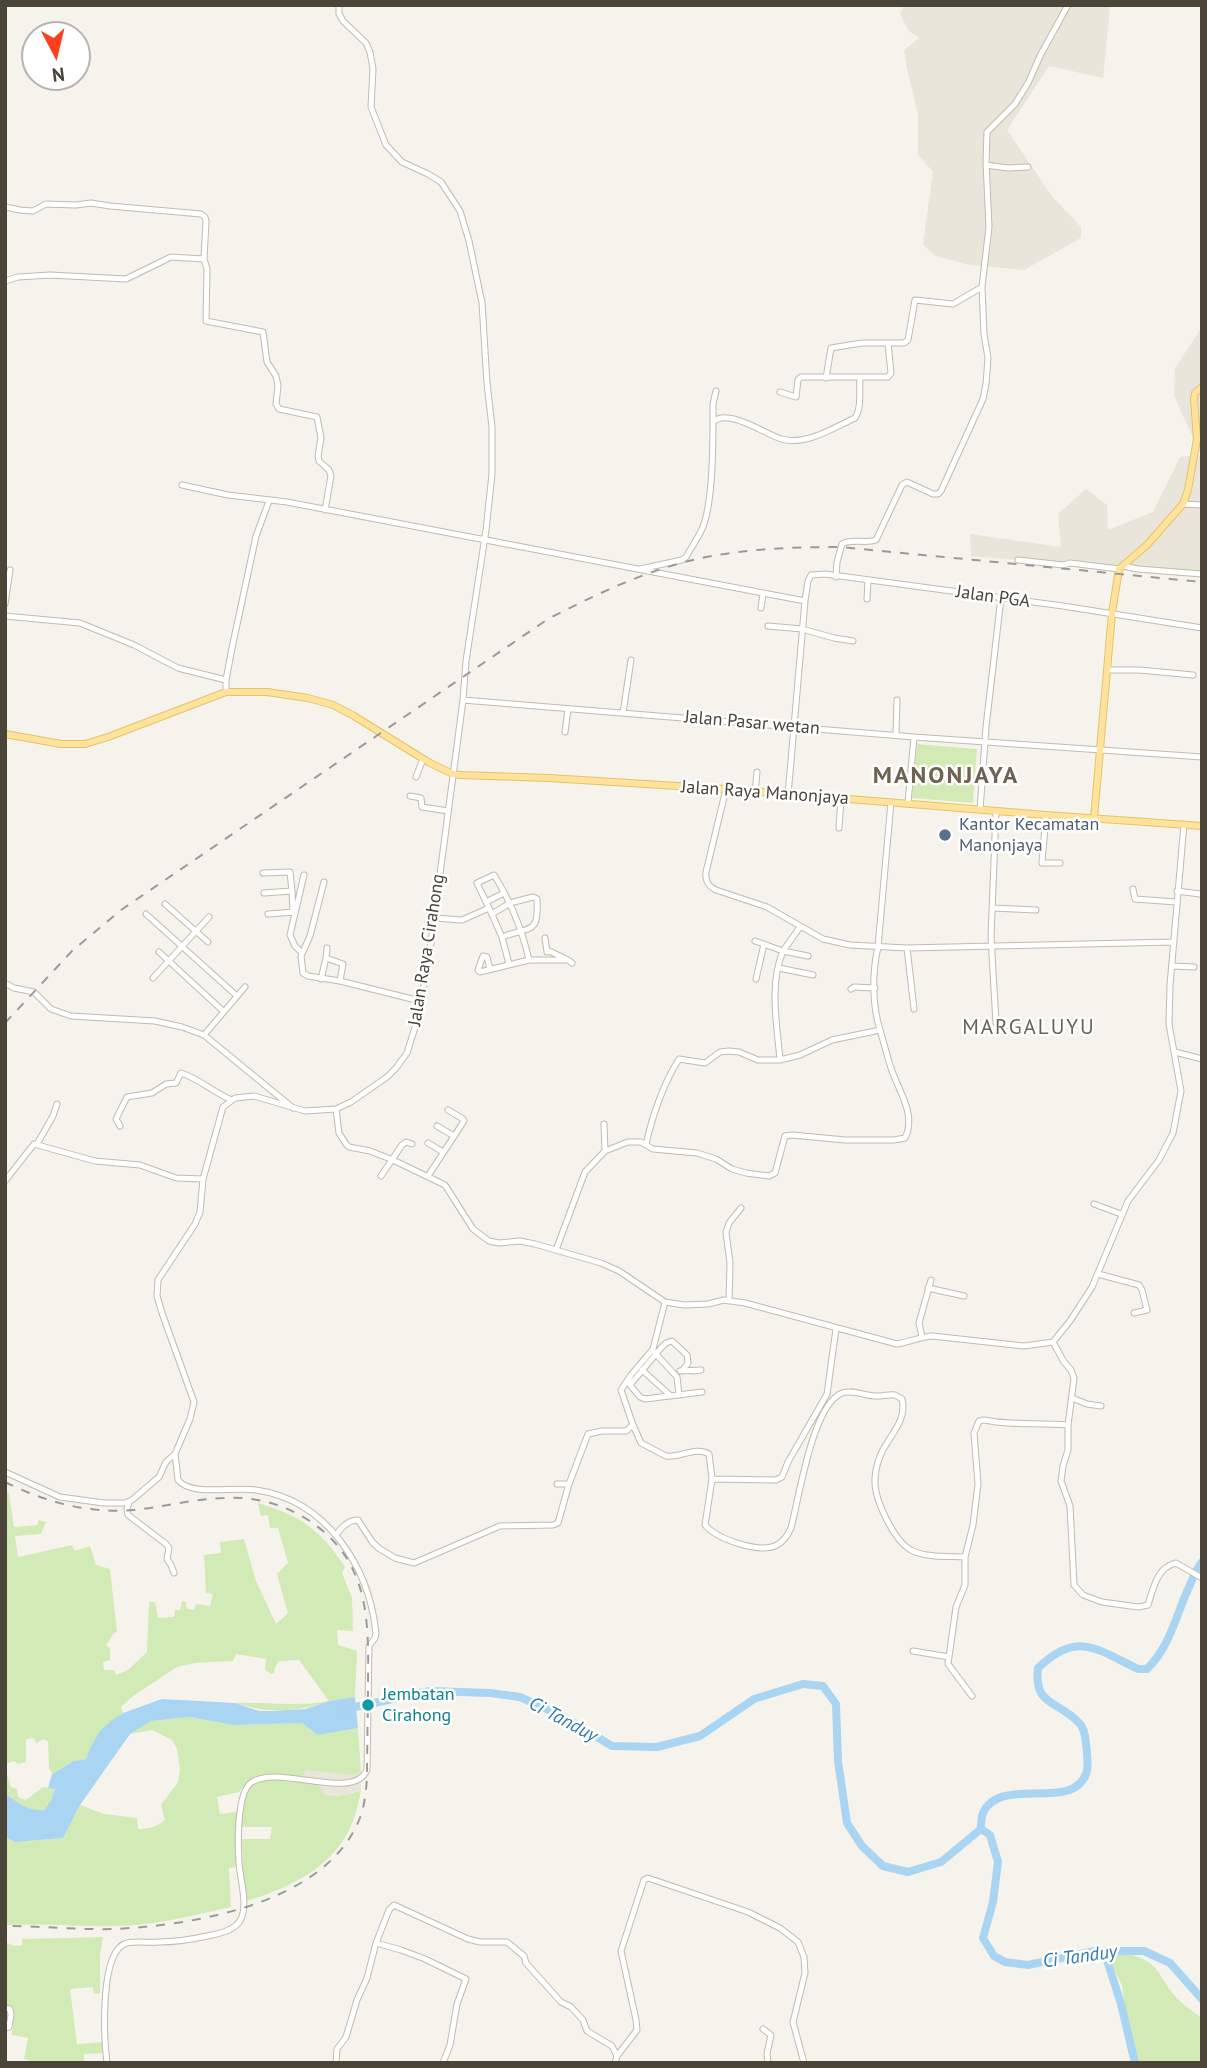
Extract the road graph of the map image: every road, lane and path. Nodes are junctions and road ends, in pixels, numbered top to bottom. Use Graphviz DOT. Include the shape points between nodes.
graph roads {
  1 [pos="339,5"];
  2 [pos="1067,6"];
  3 [pos="986,165"];
  4 [pos="1028,166"];
  5 [pos="5,206"];
  6 [pos="204,258"];
  7 [pos="5,281"];
  8 [pos="982,286"];
  9 [pos="888,343"];
  10 [pos="826,378"];
  11 [pos="860,378"];
  12 [pos="1202,387"];
  13 [pos="716,391"];
  14 [pos="780,392"];
  15 [pos="1199,418"];
  16 [pos="713,422"];
  17 [pos="182,485"];
  18 [pos="270,501"];
  19 [pos="1183,503"];
  20 [pos="1202,505"];
  21 [pos="325,510"];
  22 [pos="484,541"];
  23 [pos="1018,560"];
  24 [pos="1121,567"];
  25 [pos="10,570"];
  26 [pos="637,570"];
  27 [pos="1202,574"];
  28 [pos="836,576"];
  29 [pos="868,581"];
  30 [pos="762,594"];
  31 [pos="1001,598"];
  32 [pos="867,599"];
  33 [pos="805,601"];
  34 [pos="5,604"];
  35 [pos="761,608"];
  36 [pos="1112,613"];
  37 [pos="5,616"];
  38 [pos="768,626"];
  39 [pos="1202,628"];
  40 [pos="802,629"];
  41 [pos="853,641"];
  42 [pos="631,660"];
  43 [pos="1107,670"];
  44 [pos="1193,675"];
  45 [pos="226,680"];
  46 [pos="226,692"];
  47 [pos="463,700"];
  48 [pos="897,700"];
  49 [pos="568,709"];
  50 [pos="623,713"];
  51 [pos="794,727"];
  52 [pos="565,732"];
  53 [pos="5,734"];
  54 [pos="896,734"];
  55 [pos="915,737"];
  56 [pos="985,742"];
  57 [pos="1100,750"];
  58 [pos="1202,757"];
  59 [pos="424,759"];
  60 [pos="757,772"];
  61 [pos="453,774"];
  62 [pos="415,777"];
  63 [pos="726,789"];
  64 [pos="755,792"];
  65 [pos="788,795"];
  66 [pos="410,796"];
  67 [pos="841,798"];
  68 [pos="891,802"];
  69 [pos="908,803"];
  70 [pos="980,810"];
  71 [pos="448,811"];
  72 [pos="996,811"];
  73 [pos="1046,815"];
  74 [pos="1094,818"];
  75 [pos="1184,824"];
  76 [pos="1202,826"];
  77 [pos="839,828"];
  78 [pos="1060,863"];
  79 [pos="263,873"];
  80 [pos="304,875"];
  81 [pos="324,882"];
  82 [pos="1133,889"];
  83 [pos="292,891"];
  84 [pos="1177,891"];
  85 [pos="264,893"];
  86 [pos="504,893"];
  87 [pos="1200,894"];
  88 [pos="1176,902"];
  89 [pos="510,903"];
  90 [pos="165,904"];
  91 [pos="489,908"];
  92 [pos="993,908"];
  93 [pos="1036,910"];
  94 [pos="294,912"];
  95 [pos="146,914"];
  96 [pos="268,914"];
  97 [pos="209,916"];
  98 [pos="434,918"];
  99 [pos="497,927"];
  100 [pos="800,927"];
  101 [pos="522,929"];
  102 [pos="196,931"];
  103 [pos="489,931"];
  104 [pos="502,937"];
  105 [pos="545,938"];
  106 [pos="755,941"];
  107 [pos="208,942"];
  108 [pos="1174,942"];
  109 [pos="764,944"];
  110 [pos="182,946"];
  111 [pos="991,946"];
  112 [pos="878,947"];
  113 [pos="327,948"];
  114 [pos="907,948"];
  115 [pos="547,950"];
  116 [pos="783,951"];
  117 [pos="159,952"];
  118 [pos="302,953"];
  119 [pos="807,956"];
  120 [pos="326,958"];
  121 [pos="547,959"];
  122 [pos="529,960"];
  123 [pos="169,961"];
  124 [pos="509,964"];
  125 [pos="1172,966"];
  126 [pos="1194,967"];
  127 [pos="779,968"];
  128 [pos="490,969"];
  129 [pos="813,975"];
  130 [pos="153,978"];
  131 [pos="321,979"];
  132 [pos="756,979"];
  133 [pos="340,981"];
  134 [pos="5,983"];
  135 [pos="246,987"];
  136 [pos="875,988"];
  137 [pos="851,989"];
  138 [pos="237,996"];
  139 [pos="421,1001"];
  140 [pos="914,1009"];
  141 [pos="223,1010"];
  142 [pos="1018,1026"];
  143 [pos="880,1030"];
  144 [pos="204,1035"];
  145 [pos="1175,1052"];
  146 [pos="1202,1059"];
  147 [pos="780,1060"];
  148 [pos="232,1100"];
  149 [pos="57,1104"];
  150 [pos="294,1108"];
  151 [pos="336,1109"];
  152 [pos="448,1110"];
  153 [pos="604,1124"];
  154 [pos="120,1126"];
  155 [pos="437,1126"];
  156 [pos="454,1136"];
  157 [pos="428,1143"];
  158 [pos="37,1144"];
  159 [pos="412,1144"];
  160 [pos="646,1144"];
  161 [pos="605,1151"];
  162 [pos="443,1152"];
  163 [pos="393,1160"];
  164 [pos="381,1176"];
  165 [pos="428,1176"];
  166 [pos="203,1179"];
  167 [pos="5,1181"];
  168 [pos="1094,1204"];
  169 [pos="741,1208"];
  170 [pos="1121,1214"];
  171 [pos="556,1250"];
  172 [pos="1098,1274"];
  173 [pos="930,1280"];
  174 [pos="929,1288"];
  175 [pos="964,1296"];
  176 [pos="729,1301"];
  177 [pos="665,1302"];
  178 [pos="1133,1313"];
  179 [pos="836,1329"];
  180 [pos="922,1337"];
  181 [pos="1053,1342"];
  182 [pos="654,1352"];
  183 [pos="642,1370"];
  184 [pos="682,1371"];
  185 [pos="693,1371"];
  186 [pos="674,1372"];
  187 [pos="702,1392"];
  188 [pos="827,1394"];
  189 [pos="679,1395"];
  190 [pos="671,1396"];
  191 [pos="1072,1398"];
  192 [pos="832,1401"];
  193 [pos="1101,1406"];
  194 [pos="633,1425"];
  195 [pos="1068,1425"];
  196 [pos="175,1454"];
  197 [pos="5,1472"];
  198 [pos="712,1479"];
  199 [pos="557,1484"];
  200 [pos="569,1484"];
  201 [pos="129,1502"];
  202 [pos="337,1534"];
  203 [pos="965,1557"];
  204 [pos="174,1573"];
  205 [pos="1202,1578"];
  206 [pos="913,1651"];
  207 [pos="948,1657"];
  208 [pos="972,1696"];
  209 [pos="376,1943"];
  210 [pos="5,2008"];
  211 [pos="5,2028"];
  212 [pos="763,2029"];
  213 [pos="617,2056"];
  214 [pos="107,2063"];
  215 [pos="336,2063"];
  216 [pos="443,2063"];
  217 [pos="615,2063"];
  218 [pos="768,2063"];
  219 [pos="804,2063"];
  1 -- 22 [label="street" via="343,21 370,52 371,107 386,145 402,162 440,183 460,211 469,241 482,303 492,427"];
  2 -- 3 [label="street" via="1015,104 987,132"];
  3 -- 4 [label="street"];
  3 -- 8 [label="street" via="989,226"];
  5 -- 6 [label="street" via="33,211 46,204 91,203 201,214 206,221"];
  6 -- 7 [label="street" via="171,257 126,279 50,275"];
  6 -- 21 [label="street" via="206,321 263,332 267,362 276,376 279,409 317,417 319,461 331,476"];
  8 -- 9 [label="street" via="953,304 915,300 907,341"];
  8 -- 28 [label="street" via="988,358 983,399 940,491 933,494 907,482 902,485 876,540 842,544"];
  9 -- 10 [label="street" via="831,348"];
  9 -- 11 [label="street" via="890,376"];
  10 -- 11 [label="street"];
  10 -- 14 [label="street" via="799,378 796,397"];
  11 -- 16 [label="street" via="855,418 815,436 783,440 728,417"];
  12 -- 15 [label="main road" via="1194,399"];
  13 -- 16 [label="street"];
  15 -- 19 [label="main road"];
  16 -- 26 [label="street" via="710,488 702,528 682,559"];
  17 -- 18 [label="street"];
  18 -- 21 [label="street"];
  18 -- 45 [label="street" via="256,536"];
  19 -- 20 [label="street"];
  19 -- 24 [label="main road"];
  21 -- 22 [label="street"];
  22 -- 26 [label="street"];
  22 -- 47 [label="street"];
  23 -- 24 [label="street"];
  24 -- 27 [label="street"];
  24 -- 36 [label="main road"];
  25 -- 34 [label="street"];
  26 -- 30 [label="street"];
  28 -- 29 [label="street, Jalan PGA"];
  28 -- 33 [label="street, Jalan PGA" via="809,576"];
  29 -- 31 [label="street, Jalan PGA"];
  29 -- 32 [label="street"];
  30 -- 33 [label="street"];
  30 -- 35 [label="street"];
  31 -- 36 [label="street, Jalan PGA"];
  31 -- 56 [label="street"];
  33 -- 40 [label="street"];
  36 -- 39 [label="street, Jalan PGA"];
  36 -- 43 [label="main road"];
  37 -- 45 [label="street" via="80,623 178,668"];
  38 -- 40 [label="street"];
  40 -- 41 [label="street"];
  40 -- 51 [label="street"];
  42 -- 50 [label="street"];
  43 -- 44 [label="street"];
  43 -- 57 [label="main road"];
  45 -- 46 [label="street"];
  46 -- 53 [label="main road" via="85,744"];
  46 -- 59 [label="main road" via="267,692 324,702"];
  47 -- 49 [label="street, Jalan Pasar wetan"];
  47 -- 61 [label="street, Jalan Raya Cirahong"];
  48 -- 54 [label="street"];
  49 -- 50 [label="street, Jalan Pasar wetan"];
  49 -- 52 [label="street"];
  50 -- 51 [label="street, Jalan Pasar wetan"];
  51 -- 54 [label="street, Jalan Pasar wetan"];
  51 -- 65 [label="street"];
  54 -- 55 [label="street, Jalan Pasar wetan"];
  55 -- 56 [label="street, Jalan Pasar wetan"];
  55 -- 69 [label="street"];
  56 -- 57 [label="street, Jalan Pasar wetan"];
  56 -- 70 [label="street"];
  57 -- 58 [label="street, Jalan Pasar wetan"];
  57 -- 74 [label="main road"];
  59 -- 61 [label="main road"];
  59 -- 62 [label="street"];
  60 -- 64 [label="street"];
  61 -- 63 [label="main road, Jalan Raya Manonjaya"];
  61 -- 71 [label="street, Jalan Raya Cirahong"];
  63 -- 64 [label="main road, Jalan Raya Manonjaya"];
  63 -- 100 [label="street" via="707,882 716,890 767,907"];
  64 -- 65 [label="main road, Jalan Raya Manonjaya"];
  65 -- 67 [label="main road, Jalan Raya Manonjaya"];
  66 -- 71 [label="street" via="421,798 422,807"];
  67 -- 68 [label="main road, Jalan Raya Manonjaya"];
  67 -- 77 [label="street"];
  68 -- 69 [label="main road, Jalan Raya Manonjaya"];
  68 -- 112 [label="street"];
  69 -- 70 [label="main road, Jalan Raya Manonjaya"];
  70 -- 72 [label="main road, Jalan Raya Manonjaya"];
  71 -- 98 [label="street, Jalan Raya Cirahong"];
  72 -- 73 [label="main road, Jalan Raya Manonjaya"];
  72 -- 92 [label="street"];
  73 -- 74 [label="main road, Jalan Raya Manonjaya"];
  73 -- 78 [label="street" via="1042,863"];
  74 -- 75 [label="main road, Jalan Raya Manonjaya"];
  75 -- 76 [label="main road, Jalan Raya Manonjaya"];
  75 -- 84 [label="street"];
  79 -- 83 [label="street" via="290,872"];
  80 -- 94 [label="street"];
  81 -- 118 [label="street"];
  82 -- 88 [label="street" via="1135,899"];
  83 -- 85 [label="street"];
  83 -- 94 [label="street"];
  84 -- 87 [label="street"];
  84 -- 88 [label="street"];
  86 -- 89 [label="street"];
  86 -- 91 [label="street"];
  86 -- 91 [label="street" via="494,875 477,883"];
  88 -- 108 [label="street"];
  89 -- 91 [label="street"];
  89 -- 101 [label="street"];
  89 -- 101 [label="street" via="537,899 535,925"];
  90 -- 102 [label="street"];
  91 -- 98 [label="street" via="461,920"];
  91 -- 99 [label="street"];
  92 -- 93 [label="street"];
  92 -- 111 [label="street"];
  94 -- 96 [label="street"];
  94 -- 118 [label="street" via="290,935"];
  95 -- 110 [label="street"];
  97 -- 102 [label="street"];
  98 -- 139 [label="street, Jalan Raya Cirahong"];
  99 -- 103 [label="street"];
  99 -- 104 [label="street"];
  100 -- 112 [label="street" via="835,943"];
  100 -- 116 [label="street"];
  101 -- 104 [label="street"];
  101 -- 122 [label="street"];
  102 -- 107 [label="street"];
  102 -- 110 [label="street"];
  104 -- 124 [label="street"];
  105 -- 115 [label="street"];
  106 -- 109 [label="street"];
  108 -- 111 [label="street"];
  108 -- 125 [label="street"];
  109 -- 116 [label="street"];
  109 -- 132 [label="street"];
  110 -- 123 [label="street"];
  110 -- 138 [label="street"];
  111 -- 114 [label="street"];
  111 -- 142 [label="street" via="996,1024"];
  112 -- 114 [label="street"];
  112 -- 136 [label="street"];
  113 -- 120 [label="street"];
  114 -- 140 [label="street"];
  115 -- 121 [label="street"];
  115 -- 121 [label="street" via="570,961"];
  116 -- 119 [label="street"];
  116 -- 127 [label="street"];
  117 -- 123 [label="street"];
  118 -- 131 [label="street" via="303,973"];
  120 -- 131 [label="street"];
  120 -- 133 [label="street" via="344,964"];
  121 -- 122 [label="street"];
  122 -- 124 [label="street"];
  123 -- 130 [label="street"];
  123 -- 141 [label="street"];
  124 -- 128 [label="street"];
  125 -- 126 [label="street"];
  125 -- 145 [label="street" via="1169,1024"];
  127 -- 129 [label="street"];
  127 -- 147 [label="street" via="775,985"];
  131 -- 133 [label="street"];
  133 -- 139 [label="street"];
  134 -- 144 [label="street" via="34,992 51,1009 71,1016 155,1021"];
  135 -- 138 [label="street"];
  136 -- 137 [label="street"];
  136 -- 143 [label="street"];
  138 -- 141 [label="street"];
  139 -- 151 [label="street, Jalan Raya Cirahong" via="402,1061 387,1077"];
  141 -- 144 [label="street"];
  143 -- 147 [label="street" via="832,1040"];
  143 -- 160 [label="street" via="905,1100 905,1138 859,1141 785,1136 775,1173 769,1176 732,1169 697,1153 653,1149"];
  144 -- 150 [label="street"];
  145 -- 146 [label="street"];
  145 -- 170 [label="street" via="1181,1091 1173,1133"];
  147 -- 160 [label="street" via="758,1060 729,1051 705,1063 679,1059 663,1088"];
  148 -- 150 [label="street, Jalan Raya Cirahong" via="254,1096"];
  148 -- 154 [label="street" via="181,1073 177,1083 127,1097 116,1119"];
  148 -- 166 [label="street" via="223,1107"];
  149 -- 158 [label="street"];
  150 -- 151 [label="street, Jalan Raya Cirahong"];
  151 -- 163 [label="street" via="339,1133 349,1147"];
  152 -- 156 [label="street" via="464,1120"];
  153 -- 161 [label="street"];
  155 -- 156 [label="street"];
  156 -- 162 [label="street"];
  157 -- 162 [label="street"];
  158 -- 166 [label="street" via="95,1161"];
  158 -- 167 [label="street"];
  159 -- 163 [label="street" via="405,1143"];
  160 -- 161 [label="street" via="633,1141"];
  161 -- 171 [label="street" via="585,1172"];
  162 -- 165 [label="street"];
  163 -- 164 [label="street"];
  163 -- 165 [label="street"];
  165 -- 171 [label="street" via="449,1190 474,1229 489,1241 520,1241"];
  166 -- 196 [label="street" via="198,1218 157,1287 194,1402"];
  168 -- 170 [label="street"];
  169 -- 176 [label="street" via="726,1232"];
  170 -- 172 [label="street"];
  171 -- 177 [label="street" via="611,1267"];
  172 -- 178 [label="street" via="1139,1285 1147,1310"];
  172 -- 181 [label="street" via="1081,1307"];
  173 -- 174 [label="street"];
  174 -- 175 [label="street"];
  174 -- 180 [label="street" via="919,1323"];
  176 -- 177 [label="street" via="698,1305"];
  176 -- 179 [label="street"];
  177 -- 182 [label="street"];
  179 -- 180 [label="street" via="897,1344"];
  179 -- 188 [label="street"];
  180 -- 181 [label="street" via="1024,1346"];
  181 -- 191 [label="street" via="1074,1378"];
  182 -- 183 [label="street"];
  182 -- 184 [label="street" via="672,1341 688,1357"];
  182 -- 186 [label="street"];
  182 -- 194 [label="street" via="621,1390"];
  183 -- 190 [label="street"];
  183 -- 190 [label="street" via="630,1384 640,1396"];
  184 -- 185 [label="street" via="701,1370"];
  184 -- 186 [label="street"];
  186 -- 189 [label="street"];
  187 -- 189 [label="street"];
  188 -- 192 [label="street"];
  188 -- 198 [label="street" via="782,1477"];
  189 -- 190 [label="street"];
  191 -- 193 [label="street"];
  191 -- 195 [label="street"];
  192 -- 198 [label="street" via="811,1443 791,1528 778,1545 764,1548 711,1532 705,1525"];
  192 -- 203 [label="street" via="847,1392 892,1394 902,1399 897,1428 880,1455 875,1476 884,1517 909,1549"];
  194 -- 198 [label="street" via="641,1443 666,1457 707,1452"];
  194 -- 200 [label="street" via="626,1431 588,1434"];
  195 -- 203 [label="street" via="979,1421 974,1433 978,1484"];
  195 -- 205 [label="street" via="1061,1481 1070,1506 1074,1585 1083,1595 1102,1602 1138,1607 1148,1605 1166,1566 1176,1563"];
  196 -- 201 [label="street" via="159,1477"];
  196 -- 202 [label="street" via="178,1480 186,1486 273,1494 312,1513"];
  197 -- 201 [label="street" via="60,1497"];
  199 -- 200 [label="street"];
  200 -- 202 [label="street" via="556,1524 500,1526 414,1563 380,1549 358,1520 341,1527"];
  201 -- 204 [label="street" via="128,1515 169,1548 167,1559"];
  202 -- 214 [label="street" via="368,1591 376,1633 369,1646 366,1774 342,1784 283,1777 258,1779 247,1786 242,1793 240,1830 241,1918 234,1927 216,1934 128,1943 118,1948 107,1977"];
  203 -- 207 [label="street" via="965,1585 956,1607"];
  206 -- 207 [label="street"];
  207 -- 208 [label="street" via="950,1667"];
  209 -- 213 [label="street" via="394,1905 468,1939 507,1942 583,2020 587,2031 611,2046"];
  209 -- 215 [label="street"];
  209 -- 216 [label="street" via="466,1979"];
  210 -- 211 [label="street" via="11,2015"];
  212 -- 218 [label="street" via="771,2035"];
  213 -- 217 [label="street"];
  213 -- 219 [label="street" via="636,2029 621,1951 648,1878 748,1912 798,1942 805,1973 793,2022"];
}
